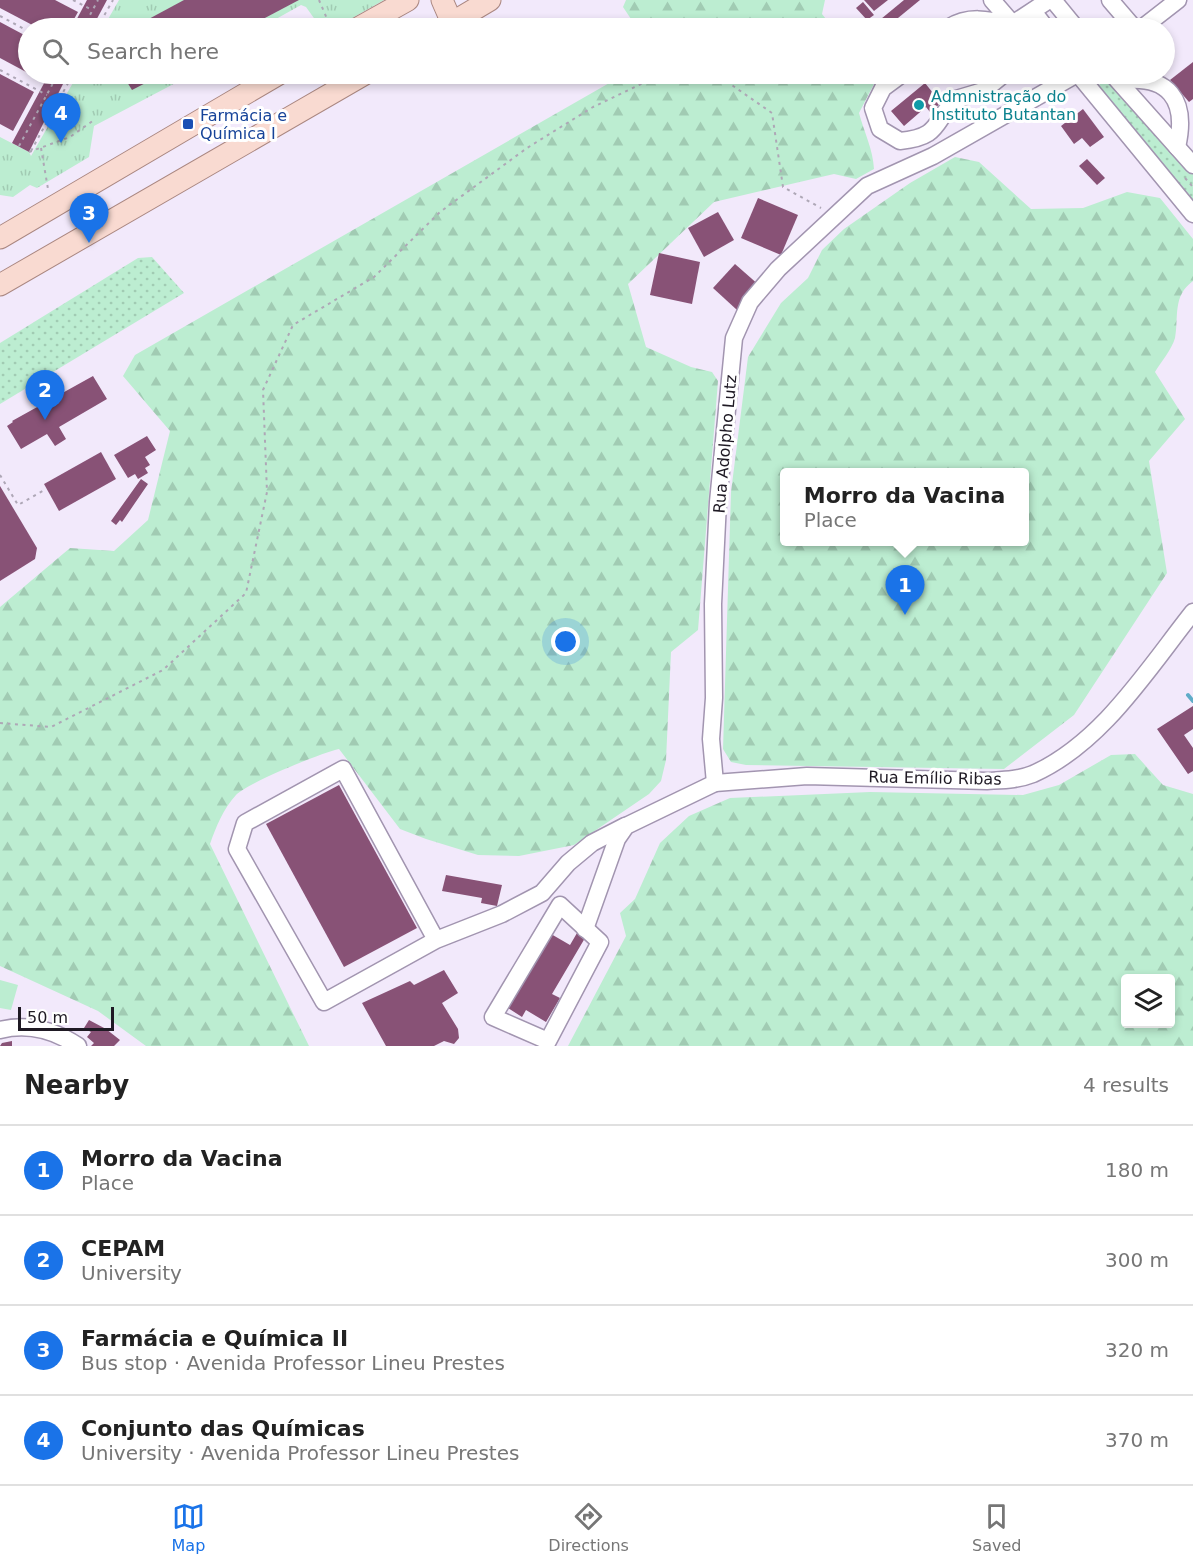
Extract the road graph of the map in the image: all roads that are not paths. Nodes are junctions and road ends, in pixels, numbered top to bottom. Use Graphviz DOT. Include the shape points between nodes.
graph roads {
  1 [pos="408,0"];
  2 [pos="442,0"];
  3 [pos="490,0"];
  4 [pos="992,0"];
  5 [pos="1051,0"];
  6 [pos="1110,0"];
  7 [pos="1178,0"];
  8 [pos="465,6"];
  9 [pos="1033,11"];
  10 [pos="376,18"];
  11 [pos="445,18"];
  12 [pos="454,18"];
  13 [pos="1005,18"];
  14 [pos="1023,18"];
  15 [pos="1038,18"];
  16 [pos="1067,18"];
  17 [pos="1125,18"];
  18 [pos="1155,18"];
  19 [pos="262,84"];
  20 [pos="348,84"];
  21 [pos="888,84"];
  22 [pos="992,84"];
  23 [pos="1060,84"];
  24 [pos="1086,84"];
  25 [pos="1122,84"];
  26 [pos="1154,84"];
  27 [pos="1177,147"];
  28 [pos="1193,165"];
  29 [pos="1193,214"];
  30 [pos="0,238"];
  31 [pos="0,285"];
  32 [pos="1193,612"];
  33 [pos="715,783"];
  34 [pos="626,826"];
  35 [pos="585,929"];
  36 [pos="436,940"];
  37 [pos="0,1030"];
  38 [pos="52,1039"];
  39 [pos="78,1046"];
  1 -- 10 [label="main road"];
  2 -- 11 [label="main road"];
  3 -- 8 [label="main road"];
  4 -- 13 [label="street"];
  5 -- 9 [label="street"];
  5 -- 16 [label="street"];
  6 -- 17 [label="street"];
  7 -- 18 [label="street"];
  8 -- 12 [label="main road"];
  9 -- 14 [label="street"];
  9 -- 15 [label="street"];
  19 -- 30 [label="main road"];
  20 -- 31 [label="main road"];
  21 -- 22 [label="street" via="873,108 880,129 900,141 926,135 937,127 956,99 983,91"];
  23 -- 33 [label="street, Rua Adolpho Lutz" via="933,156 867,186 778,269 750,302 734,338 718,502 711,739"];
  24 -- 29 [label="street"];
  25 -- 27 [label="street"];
  26 -- 27 [label="street" via="1168,90 1182,115"];
  27 -- 28 [label="street"];
  32 -- 33 [label="street, Rua Emílio Ribas" via="1125,699 1096,729 1069,754 1032,774 987,781 807,776"];
  33 -- 34 [label="street"];
  34 -- 35 [label="street" via="617,839"];
  34 -- 36 [label="street" via="592,843 542,893"];
  35 -- 35 [label="street" via="560,905 493,1017 548,1041 600,942"];
  36 -- 36 [label="street" via="343,769 245,823 237,849 324,1002"];
  37 -- 38 [label="street" via="25,1027"];
  38 -- 39 [label="street"];
}
